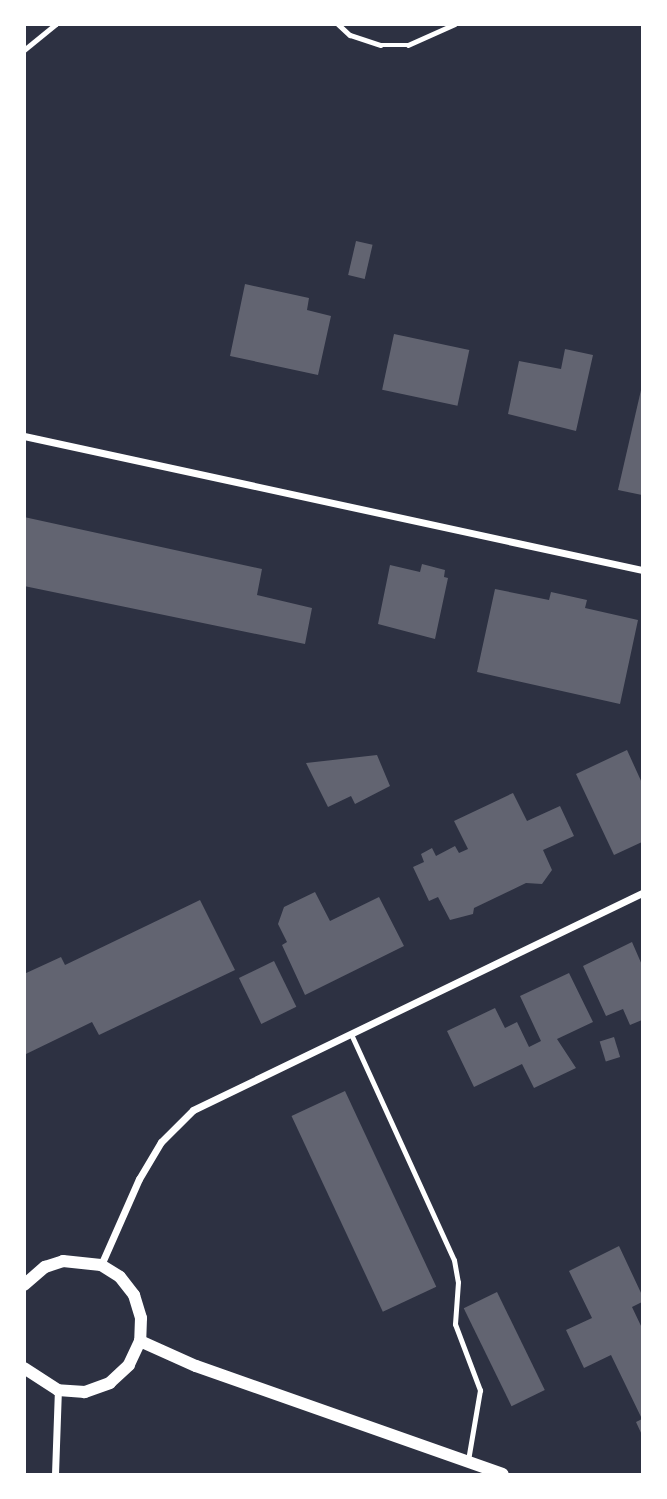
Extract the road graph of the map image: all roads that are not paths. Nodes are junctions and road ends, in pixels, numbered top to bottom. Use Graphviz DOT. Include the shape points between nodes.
graph roads {
  1 [pos="24,436"];
  2 [pos="642,570"];
  3 [pos="642,893"];
  4 [pos="351,1034"];
  5 [pos="101,1265"];
  6 [pos="24,1285"];
  7 [pos="140,1341"];
  8 [pos="24,1368"];
  9 [pos="58,1390"];
  10 [pos="468,1462"];
  11 [pos="55,1475"];
  12 [pos="503,1475"];
  1 -- 2 [label="street"];
  3 -- 4 [label="street"];
  4 -- 5 [label="street" via="216,1096 179,1122 139,1179"];
  4 -- 10 [label="lane" via="454,1261 458,1282 455,1324 481,1390"];
  5 -- 6 [label="street" via="63,1261 45,1267"];
  5 -- 7 [label="street" via="120,1277 134,1295 141,1318"];
  7 -- 9 [label="street" via="129,1365 110,1383 85,1392"];
  7 -- 10 [label="street" via="196,1366"];
  8 -- 9 [label="street"];
  9 -- 11 [label="street"];
  10 -- 12 [label="street"];
}
